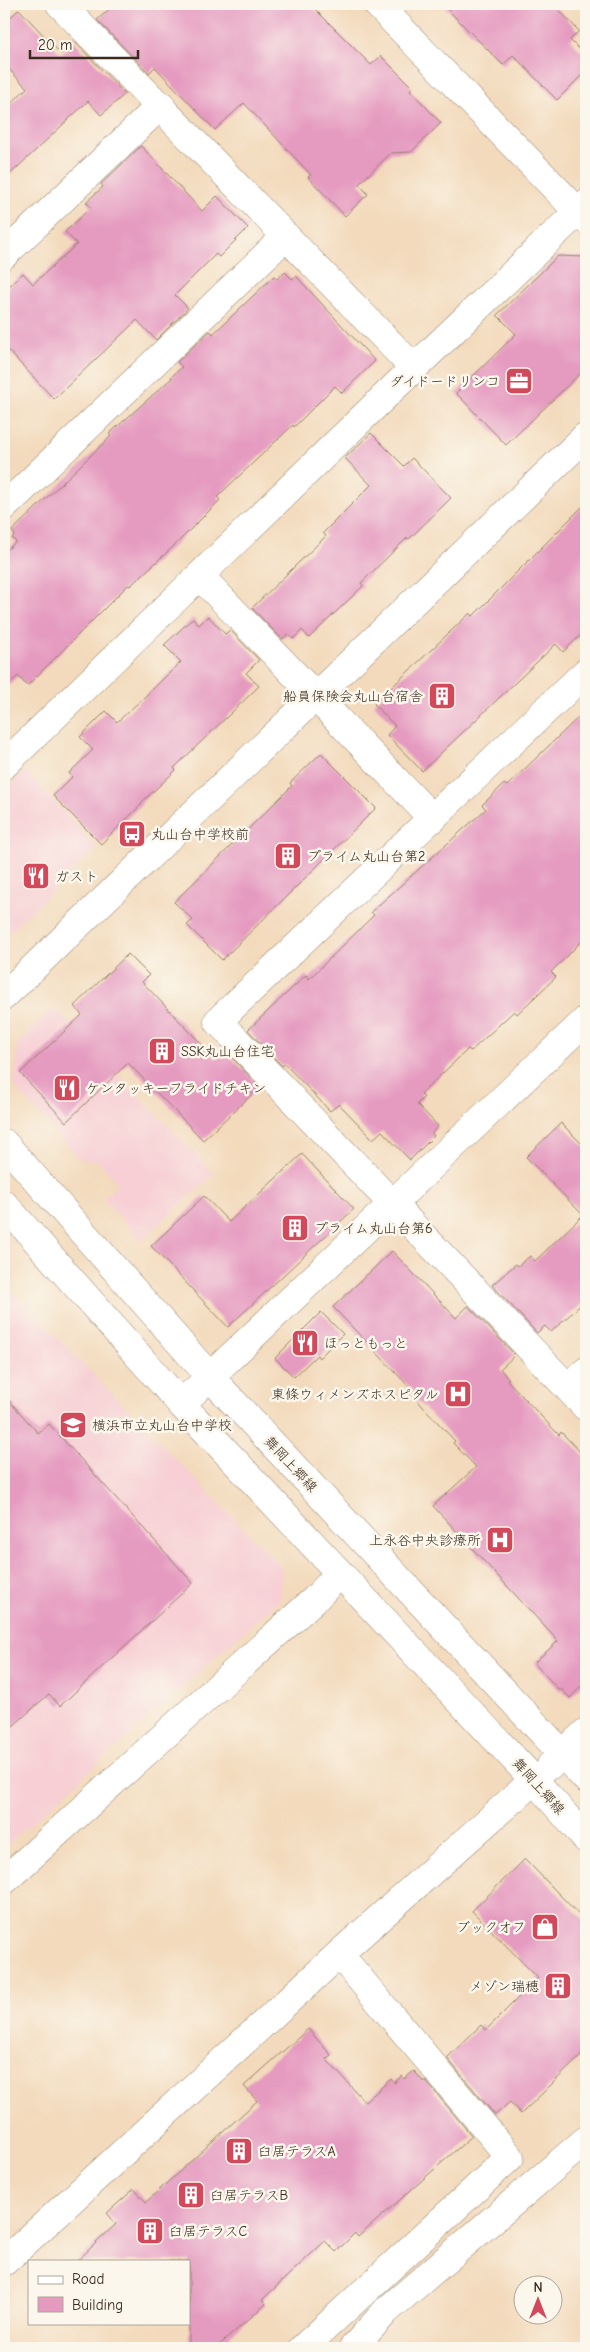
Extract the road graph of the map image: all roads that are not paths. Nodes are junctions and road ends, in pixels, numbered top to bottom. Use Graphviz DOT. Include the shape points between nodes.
graph roads {
  1 [pos="60,4"];
  2 [pos="377,4"];
  3 [pos="160,105"];
  4 [pos="584,212"];
  5 [pos="286,236"];
  6 [pos="4,255"];
  7 [pos="414,368"];
  8 [pos="586,436"];
  9 [pos="4,507"];
  10 [pos="200,576"];
  11 [pos="586,672"];
  12 [pos="316,696"];
  13 [pos="4,765"];
  14 [pos="432,819"];
  15 [pos="4,996"];
  16 [pos="586,1020"];
  17 [pos="4,1143"];
  18 [pos="4,1204"];
  19 [pos="392,1205"];
  20 [pos="210,1378"];
  21 [pos="580,1389"];
  22 [pos="181,1404"];
  23 [pos="339,1574"];
  24 [pos="586,1732"];
  25 [pos="563,1753"];
  26 [pos="586,1779"];
  27 [pos="534,1780"];
  28 [pos="586,1839"];
  29 [pos="4,1881"];
  30 [pos="339,1954"];
  31 [pos="586,2140"];
  32 [pos="4,2262"];
  33 [pos="303,2348"];
  34 [pos="353,2348"];
  1 -- 3 [label="street"];
  2 -- 4 [label="street"];
  3 -- 5 [label="street"];
  3 -- 6 [label="street"];
  4 -- 7 [label="street"];
  5 -- 7 [label="street"];
  5 -- 9 [label="street"];
  7 -- 10 [label="street"];
  8 -- 12 [label="street"];
  10 -- 12 [label="street"];
  10 -- 13 [label="street"];
  11 -- 14 [label="street"];
  12 -- 14 [label="street"];
  12 -- 15 [label="street"];
  14 -- 19 [label="street" via="218,1021"];
  16 -- 19 [label="street"];
  17 -- 20 [label="street, 舞岡上郷線"];
  18 -- 22 [label="street, 舞岡上郷線"];
  19 -- 20 [label="street"];
  19 -- 21 [label="street"];
  20 -- 22 [label="street"];
  20 -- 25 [label="street, 舞岡上郷線"];
  22 -- 23 [label="street, 舞岡上郷線"];
  23 -- 27 [label="street, 舞岡上郷線"];
  23 -- 29 [label="street"];
  24 -- 25 [label="street"];
  25 -- 26 [label="street, 舞岡上郷線"];
  25 -- 27 [label="street"];
  27 -- 28 [label="street, 舞岡上郷線"];
  27 -- 30 [label="street"];
  30 -- 32 [label="street"];
  30 -- 33 [label="street" via="510,2157"];
  31 -- 34 [label="street" via="386,2311"];
}
